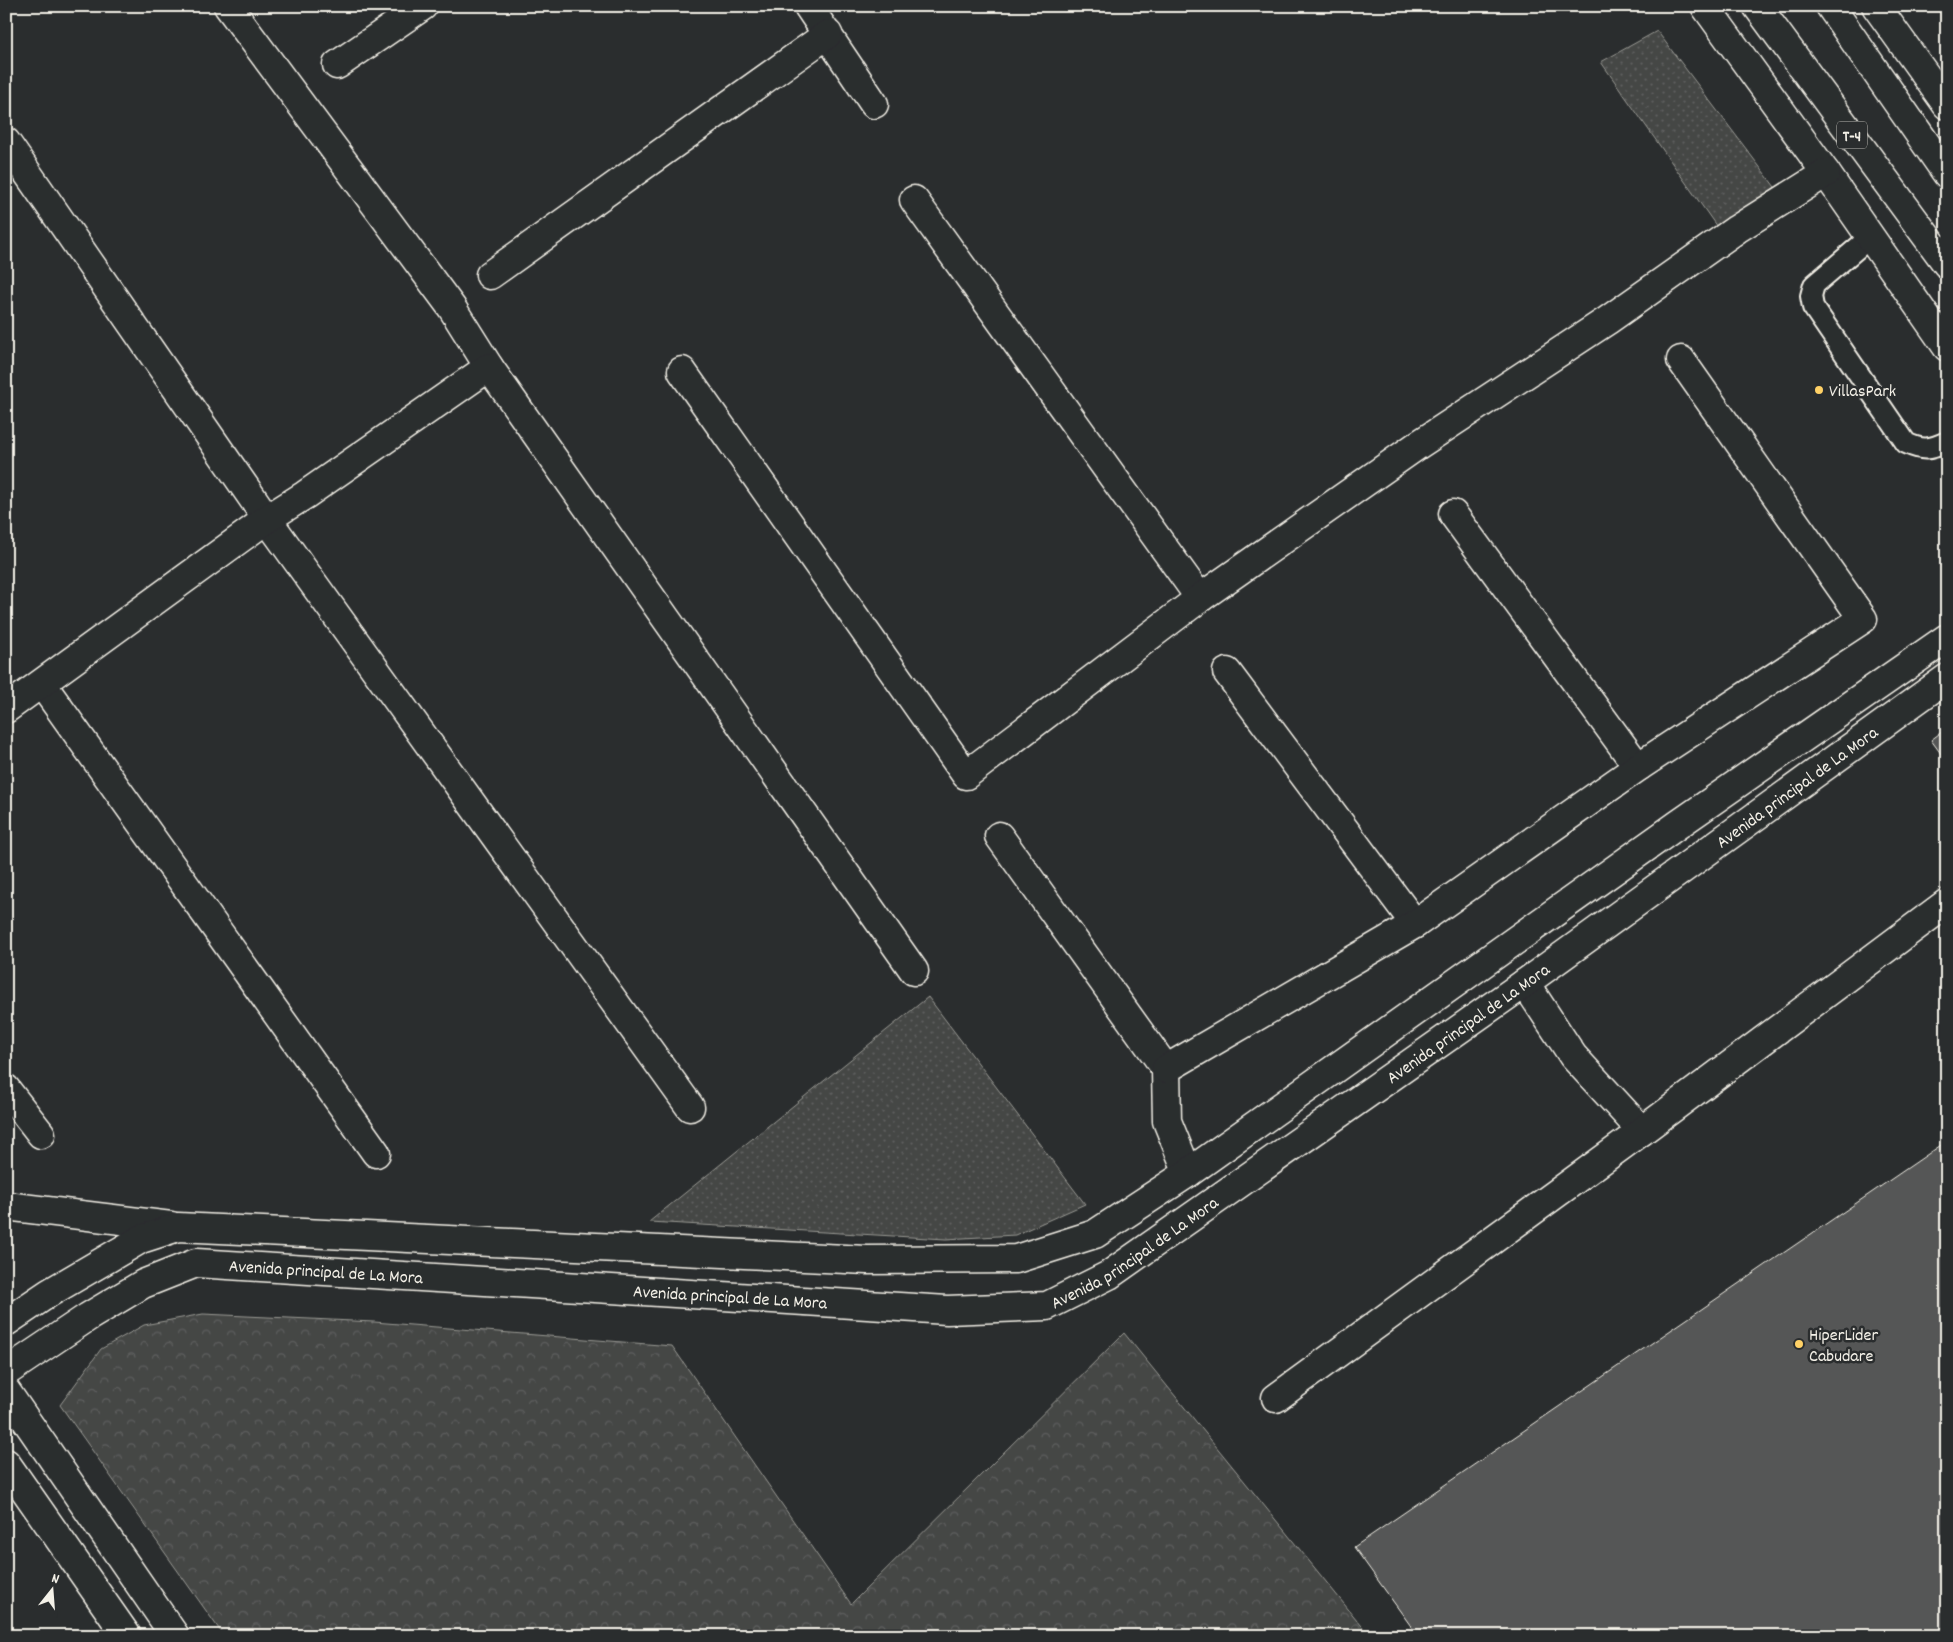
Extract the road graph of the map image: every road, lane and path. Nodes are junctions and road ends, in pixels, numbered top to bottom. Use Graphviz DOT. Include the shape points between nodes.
graph roads {
  1 [pos="228,6"];
  2 [pos="423,6"];
  3 [pos="808,6"];
  4 [pos="1705,6"];
  5 [pos="1757,6"];
  6 [pos="1830,6"];
  7 [pos="1876,6"];
  8 [pos="828,34"];
  9 [pos="338,65"];
  10 [pos="874,104"];
  11 [pos="1947,105"];
  12 [pos="6,142"];
  13 [pos="1826,174"];
  14 [pos="1947,174"];
  15 [pos="914,200"];
  16 [pos="1869,238"];
  17 [pos="1947,264"];
  18 [pos="490,275"];
  19 [pos="1947,347"];
  20 [pos="1681,360"];
  21 [pos="489,367"];
  22 [pos="682,371"];
  23 [pos="1947,442"];
  24 [pos="1453,514"];
  25 [pos="267,519"];
  26 [pos="1200,598"];
  27 [pos="1947,638"];
  28 [pos="1227,672"];
  29 [pos="1947,678"];
  30 [pos="42,684"];
  31 [pos="6,709"];
  32 [pos="1638,767"];
  33 [pos="999,836"];
  34 [pos="1947,903"];
  35 [pos="1416,924"];
  36 [pos="914,971"];
  37 [pos="1525,983"];
  38 [pos="1166,1069"];
  39 [pos="6,1089"];
  40 [pos="690,1107"];
  41 [pos="1642,1131"];
  42 [pos="40,1134"];
  43 [pos="376,1153"];
  44 [pos="1188,1173"];
  45 [pos="6,1206"];
  46 [pos="178,1226"];
  47 [pos="6,1322"];
  48 [pos="6,1372"];
  49 [pos="6,1391"];
  50 [pos="1276,1398"];
  51 [pos="6,1463"];
  52 [pos="127,1636"];
  53 [pos="175,1636"];
  1 -- 21 [label="main road" via="452,308"];
  2 -- 9 [label="main road"];
  3 -- 8 [label="main road"];
  4 -- 13 [label="main road"];
  5 -- 17 [label="main road, T-4"];
  6 -- 14 [label="main road"];
  7 -- 11 [label="main road"];
  8 -- 10 [label="main road"];
  8 -- 18 [label="main road"];
  12 -- 25 [label="main road"];
  13 -- 16 [label="main road"];
  13 -- 26 [label="main road" via="1737,229"];
  15 -- 26 [label="main road"];
  16 -- 19 [label="main road"];
  16 -- 23 [label="lane" via="1814,285 1813,307 1906,443 1919,449 1934,448"];
  20 -- 32 [label="main road" via="1862,619"];
  21 -- 25 [label="main road"];
  21 -- 36 [label="main road"];
  22 -- 26 [label="main road" via="966,775"];
  24 -- 32 [label="main road"];
  25 -- 30 [label="main road"];
  25 -- 40 [label="main road"];
  27 -- 44 [label="main road, Avenida principal de La Mora" via="1607,874"];
  28 -- 35 [label="main road"];
  29 -- 37 [label="main road, Avenida principal de La Mora"];
  30 -- 31 [label="main road"];
  30 -- 43 [label="main road"];
  32 -- 35 [label="main road"];
  33 -- 38 [label="main road"];
  34 -- 41 [label="main road"];
  35 -- 38 [label="main road"];
  37 -- 41 [label="main road" via="1573,1056"];
  37 -- 48 [label="main road, Avenida principal de La Mora" via="1109,1274 1047,1306 946,1310 196,1263 143,1284"];
  38 -- 44 [label="main road" via="1166,1121"];
  39 -- 42 [label="main road"];
  41 -- 50 [label="main road"];
  44 -- 46 [label="main road, Avenida principal de La Mora" via="1095,1234 1016,1259 866,1260"];
  45 -- 46 [label="main road"];
  46 -- 47 [label="main road, Avenida principal de La Mora" via="141,1239"];
  49 -- 53 [label="main road"];
  51 -- 52 [label="main road"];
}
